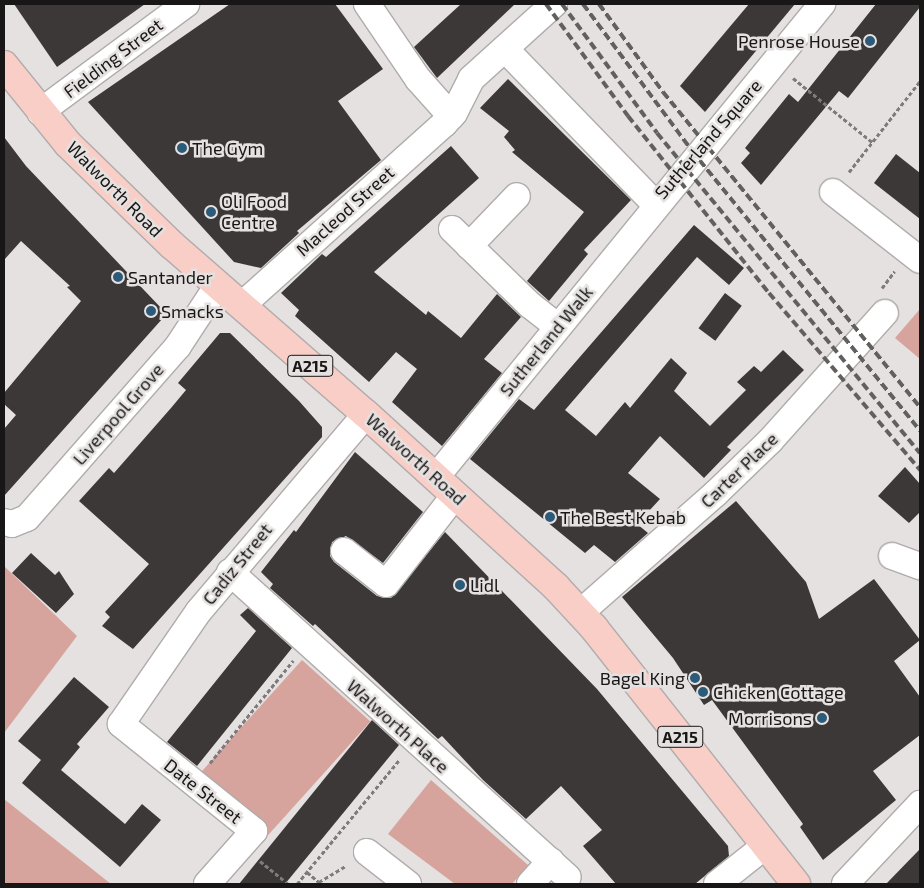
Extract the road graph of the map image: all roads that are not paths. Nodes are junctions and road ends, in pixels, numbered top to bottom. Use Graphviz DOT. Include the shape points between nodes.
graph roads {
  1 [pos="186,4"];
  2 [pos="367,4"];
  3 [pos="554,4"];
  4 [pos="822,4"];
  5 [pos="505,49"];
  6 [pos="4,65"];
  7 [pos="40,112"];
  8 [pos="451,116"];
  9 [pos="833,192"];
  10 [pos="517,196"];
  11 [pos="656,204"];
  12 [pos="915,256"];
  13 [pos="218,285"];
  14 [pos="241,306"];
  15 [pos="886,313"];
  16 [pos="557,326"];
  17 [pos="366,414"];
  18 [pos="446,486"];
  19 [pos="4,522"];
  20 [pos="344,551"];
  21 [pos="892,556"];
  22 [pos="920,566"];
  23 [pos="230,572"];
  24 [pos="580,613"];
  25 [pos="121,724"];
  26 [pos="920,804"];
  27 [pos="765,846"];
  28 [pos="367,852"];
  29 [pos="207,884"];
  30 [pos="408,884"];
  31 [pos="530,884"];
  32 [pos="717,884"];
  33 [pos="796,884"];
  34 [pos="845,884"];
  1 -- 7 [label="street, Fielding Street"];
  2 -- 8 [label="street" via="418,79"];
  3 -- 5 [label="street"];
  4 -- 11 [label="street, Sutherland Square"];
  5 -- 8 [label="street" via="468,83"];
  5 -- 11 [label="street, Sutherland Square"];
  6 -- 7 [label="main road, Walworth Road / A215"];
  7 -- 13 [label="main road, Walworth Road / A215" via="172,245"];
  8 -- 14 [label="street, Macleod Street"];
  9 -- 12 [label="street"];
  10 -- 16 [label="street" via="460,237 530,306"];
  11 -- 16 [label="street, Sutherland Walk"];
  13 -- 14 [label="main road, Walworth Road / A215"];
  13 -- 19 [label="street, Liverpool Grove" via="178,346 27,518 12,524"];
  14 -- 17 [label="main road, Walworth Road / A215"];
  15 -- 24 [label="street, Carter Place" via="770,441"];
  16 -- 18 [label="street, Sutherland Walk"];
  17 -- 18 [label="main road, Walworth Road / A215"];
  17 -- 23 [label="street, Cadiz Street"];
  18 -- 20 [label="street, Sutherland Walk" via="386,584"];
  18 -- 24 [label="main road, Walworth Road / A215"];
  21 -- 22 [label="street"];
  23 -- 25 [label="street, Cadiz Street" via="175,642"];
  23 -- 31 [label="street, Walworth Place" via="559,869"];
  24 -- 27 [label="main road, Walworth Road / A215"];
  25 -- 29 [label="street, Date Street" via="254,831"];
  26 -- 34 [label="street"];
  27 -- 32 [label="street"];
  27 -- 33 [label="main road, Walworth Road / A215"];
  28 -- 30 [label="street"];
}
